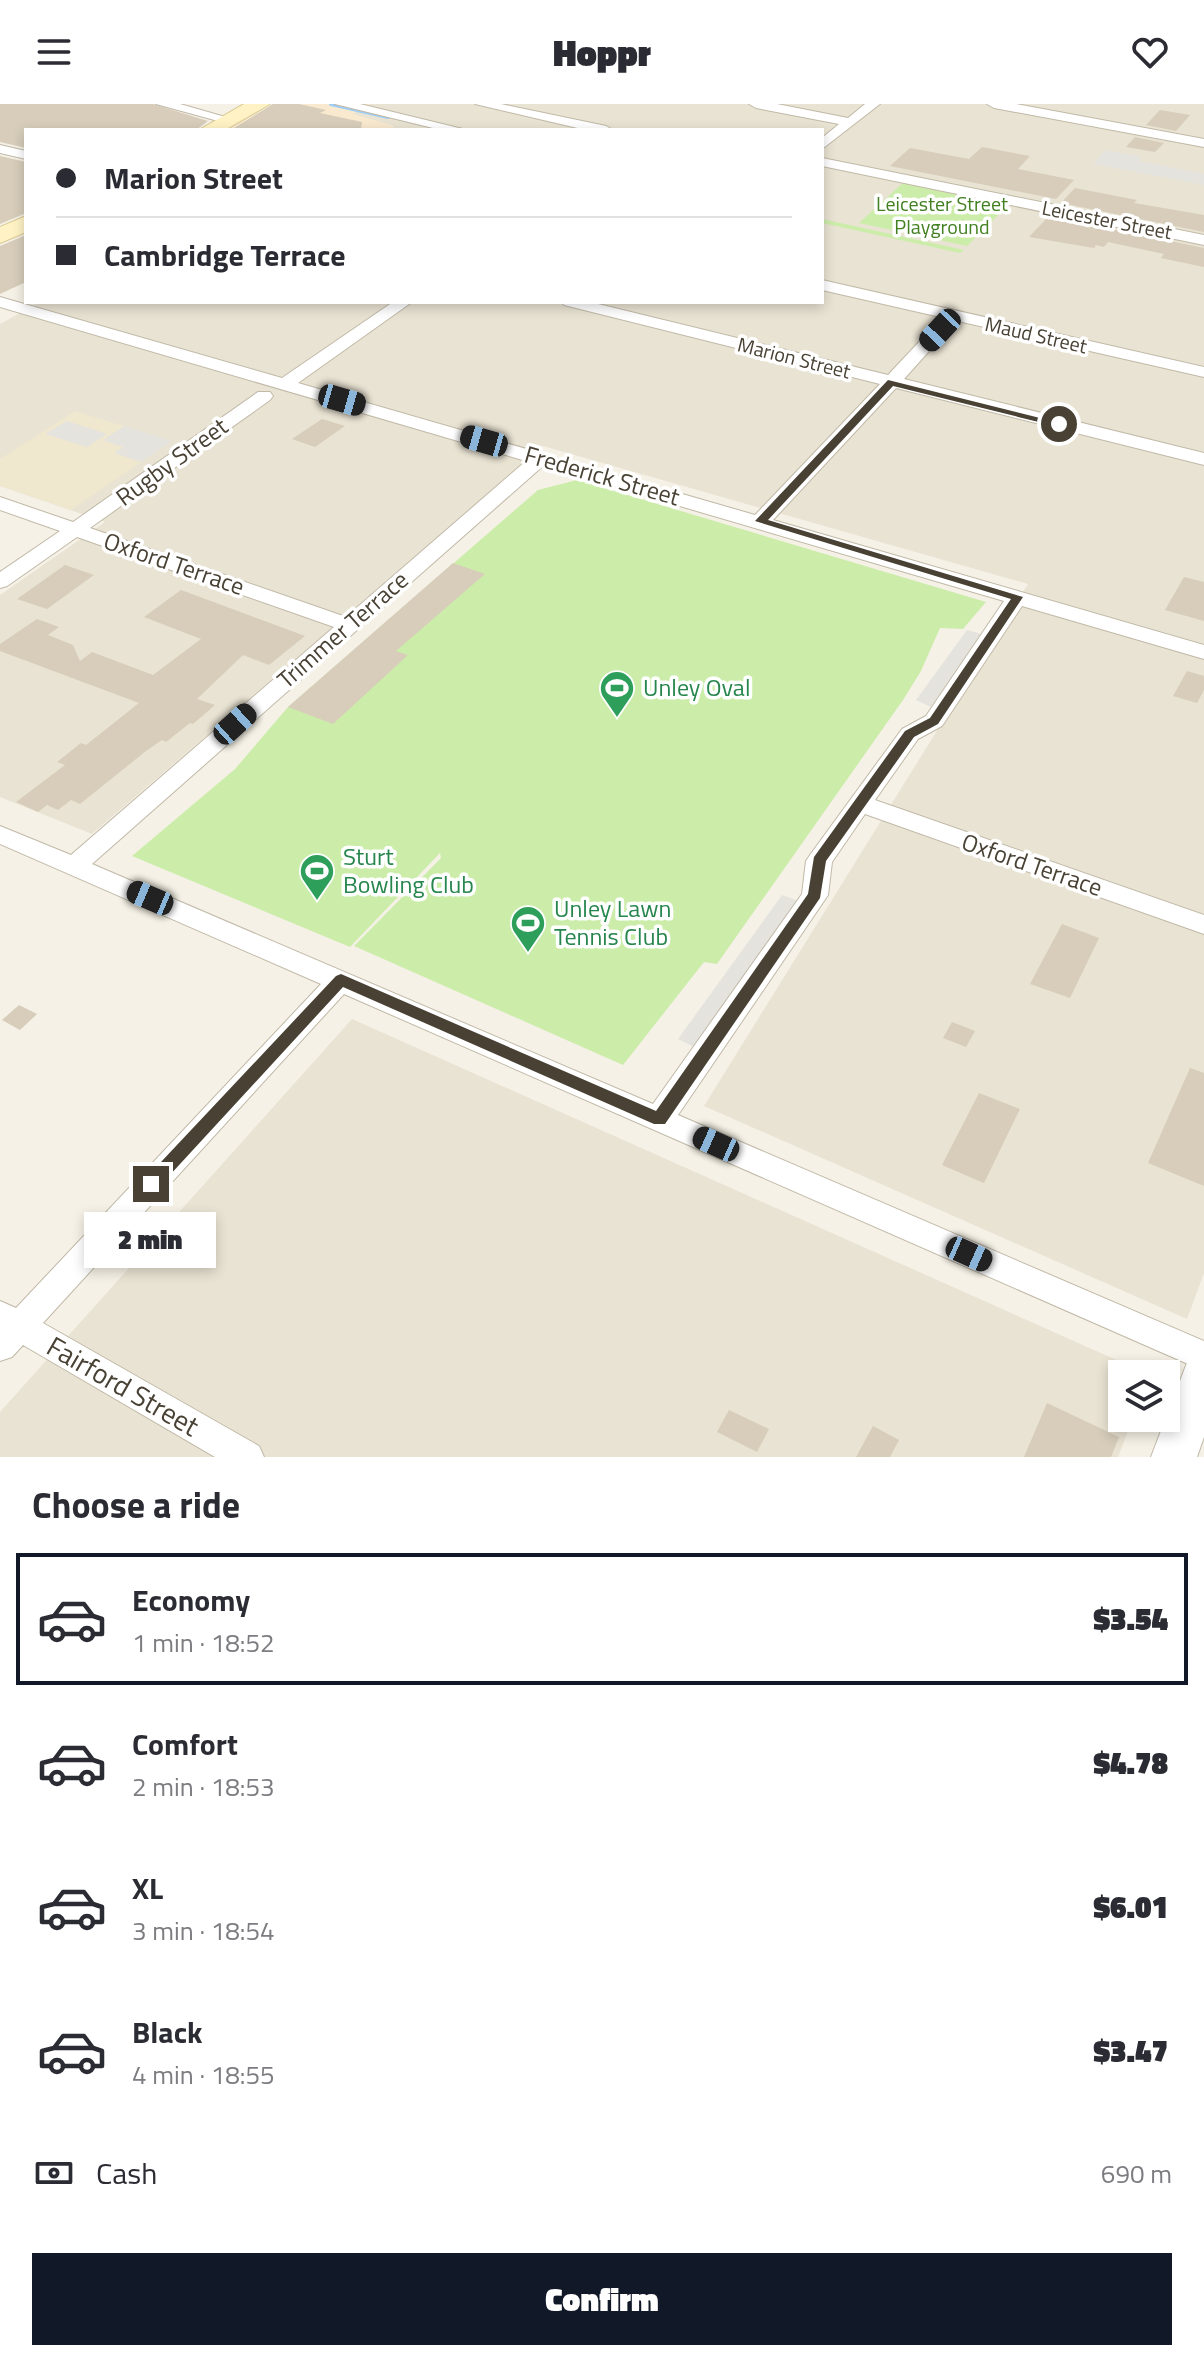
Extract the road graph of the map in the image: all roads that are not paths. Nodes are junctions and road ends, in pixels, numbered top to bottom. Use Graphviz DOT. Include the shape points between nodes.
graph roads {
  1 [pos="163,104"];
  2 [pos="260,104"];
  3 [pos="342,104"];
  4 [pos="482,104"];
  5 [pos="756,104"];
  6 [pos="873,104"];
  7 [pos="994,104"];
  8 [pos="229,120"];
  9 [pos="849,122"];
  10 [pos="213,128"];
  11 [pos="451,128"];
  12 [pos="596,128"];
  13 [pos="824,143"];
  14 [pos="1204,143"];
  15 [pos="0,149"];
  16 [pos="24,155"];
  17 [pos="824,162"];
  18 [pos="24,224"];
  19 [pos="0,236"];
  20 [pos="1204,240"];
  21 [pos="824,285"];
  22 [pos="0,302"];
  23 [pos="401,304"];
  24 [pos="578,304"];
  25 [pos="940,330"];
  26 [pos="1204,372"];
  27 [pos="891,382"];
  28 [pos="285,384"];
  29 [pos="264,396"];
  30 [pos="540,458"];
  31 [pos="1204,459"];
  32 [pos="0,503"];
  33 [pos="761,521"];
  34 [pos="77,530"];
  35 [pos="0,582"];
  36 [pos="1017,597"];
  37 [pos="349,625"];
  38 [pos="1204,652"];
  39 [pos="861,804"];
  40 [pos="0,834"];
  41 [pos="75,865"];
  42 [pos="1204,925"];
  43 [pos="341,980"];
  44 [pos="659,1119"];
  45 [pos="6,1329"];
  46 [pos="1204,1356"];
  47 [pos="1204,1374"];
  48 [pos="247,1457"];
  49 [pos="1174,1457"];
  1 -- 8 [label="street"];
  2 -- 8 [label="main road"];
  3 -- 11 [label="street"];
  4 -- 12 [label="street"];
  5 -- 9 [label="street"];
  6 -- 9 [label="street"];
  7 -- 14 [label="street"];
  8 -- 10 [label="main road"];
  9 -- 13 [label="street"];
  15 -- 16 [label="street"];
  17 -- 20 [label="street, Leicester Street"];
  18 -- 19 [label="main road"];
  21 -- 26 [label="street, Maud Street"];
  22 -- 28 [label="street, Frederick Street"];
  23 -- 28 [label="street"];
  24 -- 27 [label="street, Marion Street"];
  25 -- 27 [label="street"];
  27 -- 31 [label="street, Marion Street"];
  27 -- 33 [label="street"];
  28 -- 30 [label="street, Frederick Street"];
  29 -- 34 [label="street, Rugby Street"];
  30 -- 33 [label="street, Frederick Street"];
  30 -- 37 [label="street, Trimmer Terrace"];
  32 -- 34 [label="street, Oxford Terrace"];
  33 -- 36 [label="street, Frederick Street"];
  34 -- 35 [label="street, Rugby Street"];
  34 -- 37 [label="street, Oxford Terrace"];
  36 -- 38 [label="street, Frederick Street"];
  36 -- 39 [label="street" via="934,721 910,734"];
  37 -- 41 [label="street, Trimmer Terrace"];
  39 -- 42 [label="street, Oxford Terrace"];
  39 -- 44 [label="street" via="819,861 815,895"];
  40 -- 41 [label="street"];
  41 -- 43 [label="street"];
  43 -- 44 [label="street"];
  43 -- 45 [label="street"];
  44 -- 46 [label="street"];
  45 -- 48 [label="street, Fairford Street"];
  47 -- 49 [label="street"];
}
